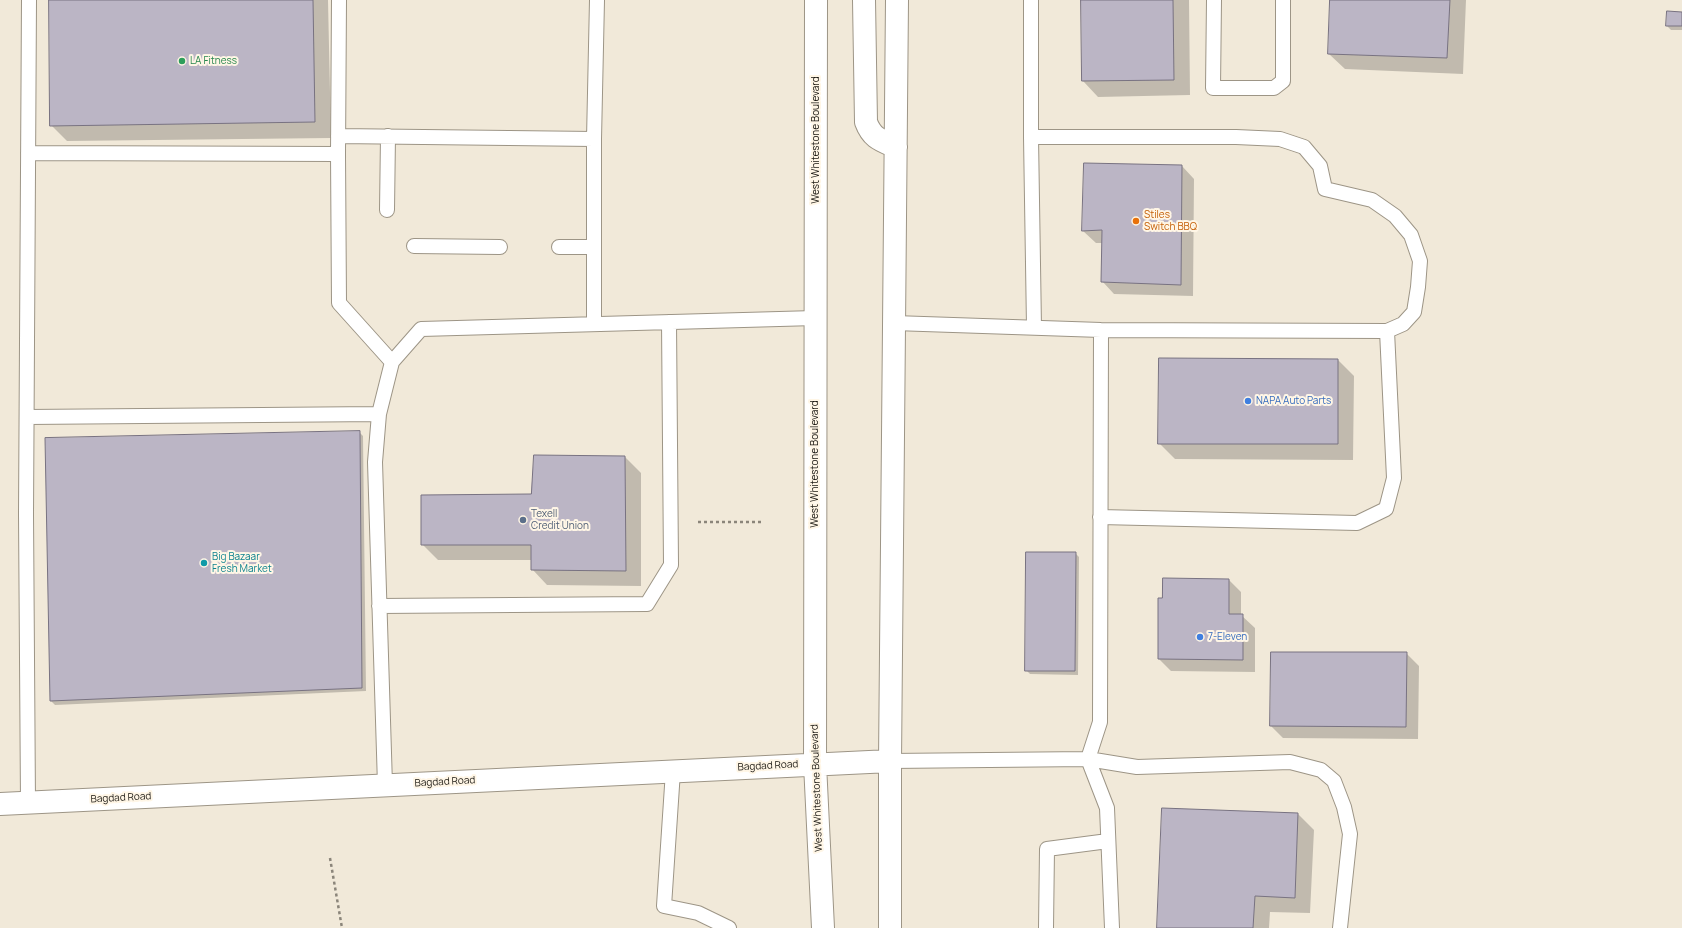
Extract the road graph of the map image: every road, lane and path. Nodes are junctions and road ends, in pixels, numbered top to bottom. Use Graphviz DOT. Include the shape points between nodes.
graph roads {
  1 [pos="28,0"];
  2 [pos="339,0"];
  3 [pos="597,0"];
  4 [pos="816,0"];
  5 [pos="864,0"];
  6 [pos="897,0"];
  7 [pos="1031,0"];
  8 [pos="1214,0"];
  9 [pos="1283,0"];
  10 [pos="338,136"];
  11 [pos="388,136"];
  12 [pos="1031,137"];
  13 [pos="594,139"];
  14 [pos="896,147"];
  15 [pos="28,153"];
  16 [pos="338,154"];
  17 [pos="387,210"];
  18 [pos="414,246"];
  19 [pos="500,247"];
  20 [pos="559,247"];
  21 [pos="593,247"];
  22 [pos="815,318"];
  23 [pos="669,322"];
  24 [pos="894,323"];
  25 [pos="594,324"];
  26 [pos="1034,327"];
  27 [pos="1101,330"];
  28 [pos="1387,331"];
  29 [pos="392,362"];
  30 [pos="379,414"];
  31 [pos="27,417"];
  32 [pos="1100,517"];
  33 [pos="698,522"];
  34 [pos="761,522"];
  35 [pos="379,606"];
  36 [pos="1088,759"];
  37 [pos="890,761"];
  38 [pos="815,764"];
  39 [pos="673,771"];
  40 [pos="384,785"];
  41 [pos="28,803"];
  42 [pos="0,804"];
  43 [pos="1108,841"];
  44 [pos="330,858"];
  45 [pos="342,928"];
  46 [pos="729,928"];
  47 [pos="823,928"];
  48 [pos="890,928"];
  49 [pos="1046,928"];
  50 [pos="1112,928"];
  51 [pos="1340,928"];
  1 -- 15 [label="lane"];
  2 -- 10 [label="lane"];
  3 -- 13 [label="lane"];
  4 -- 22 [label="main road, West Whitestone Boulevard"];
  5 -- 14 [label="main road" via="866,122 870,132 878,139"];
  6 -- 14 [label="main road"];
  7 -- 12 [label="lane"];
  8 -- 9 [label="lane" via="1213,88 1274,88 1283,81"];
  10 -- 11 [label="lane"];
  10 -- 16 [label="lane"];
  11 -- 13 [label="lane"];
  11 -- 17 [label="lane"];
  12 -- 26 [label="lane"];
  12 -- 28 [label="lane" via="1266,138 1280,139 1304,147 1320,166 1325,189 1372,200 1395,216 1411,235 1420,261 1414,312 1403,324"];
  13 -- 21 [label="lane"];
  14 -- 24 [label="main road"];
  15 -- 16 [label="lane"];
  15 -- 31 [label="lane"];
  16 -- 29 [label="lane" via="339,303"];
  18 -- 19 [label="lane"];
  20 -- 21 [label="lane"];
  21 -- 25 [label="lane"];
  22 -- 23 [label="lane"];
  22 -- 38 [label="main road, West Whitestone Boulevard"];
  23 -- 25 [label="lane"];
  23 -- 35 [label="lane" via="671,565 647,604"];
  24 -- 26 [label="lane"];
  24 -- 37 [label="main road"];
  25 -- 29 [label="lane" via="421,329"];
  26 -- 27 [label="lane"];
  27 -- 28 [label="lane"];
  27 -- 32 [label="lane"];
  28 -- 32 [label="lane" via="1394,478 1386,509 1357,523"];
  29 -- 30 [label="lane"];
  30 -- 31 [label="lane"];
  30 -- 35 [label="lane" via="375,462"];
  31 -- 41 [label="lane"];
  32 -- 36 [label="lane" via="1100,722"];
  33 -- 34 [label="path"];
  35 -- 40 [label="lane"];
  36 -- 37 [label="lane"];
  36 -- 43 [label="lane" via="1107,808"];
  36 -- 51 [label="lane" via="1137,767 1290,762 1321,770 1334,781 1344,807 1350,834"];
  37 -- 38 [label="main road, Bagdad Road"];
  37 -- 48 [label="main road"];
  38 -- 39 [label="main road, Bagdad Road"];
  38 -- 47 [label="main road, West Whitestone Boulevard"];
  39 -- 40 [label="main road, Bagdad Road"];
  39 -- 46 [label="lane" via="664,906 698,913"];
  40 -- 41 [label="main road, Bagdad Road"];
  41 -- 42 [label="main road, Bagdad Road"];
  43 -- 49 [label="lane" via="1046,849"];
  43 -- 50 [label="lane"];
  44 -- 45 [label="path"];
}
